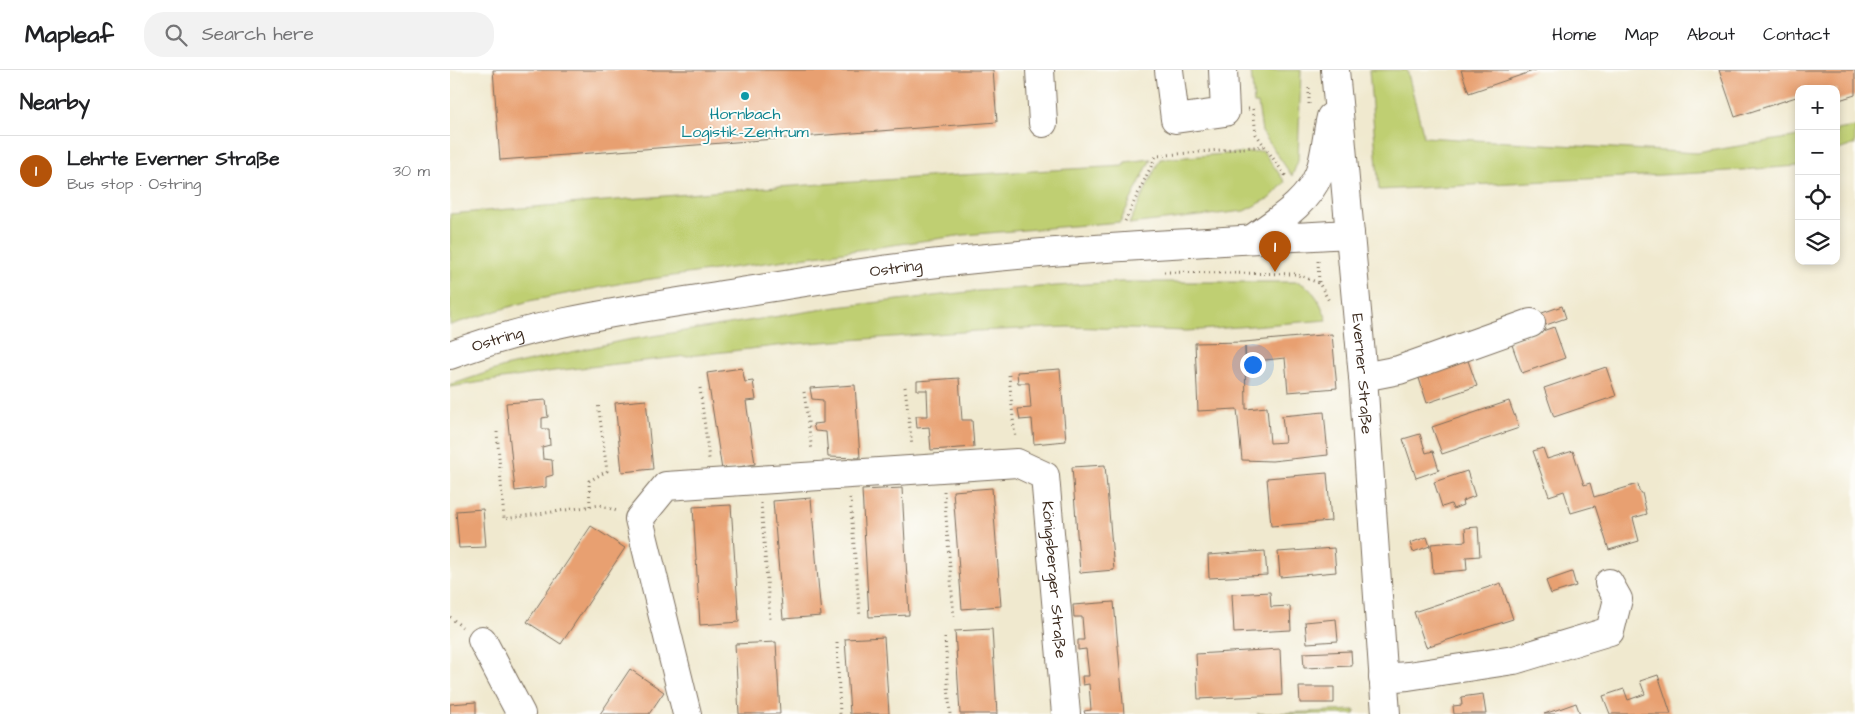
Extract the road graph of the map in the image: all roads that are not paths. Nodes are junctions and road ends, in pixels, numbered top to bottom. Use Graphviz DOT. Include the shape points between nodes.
graph roads {
  1 [pos="1040,70"];
  2 [pos="1169,70"];
  3 [pos="1223,70"];
  4 [pos="1336,79"];
  5 [pos="1043,123"];
  6 [pos="1350,234"];
  7 [pos="1252,239"];
  8 [pos="1531,322"];
  9 [pos="450,355"];
  10 [pos="1363,376"];
  11 [pos="1609,583"];
  12 [pos="482,640"];
  13 [pos="1383,678"];
  14 [pos="521,714"];
  15 [pos="687,714"];
  16 [pos="1066,714"];
  17 [pos="1386,714"];
  1 -- 5 [label="street"];
  2 -- 3 [label="street" via="1175,119 1225,112"];
  4 -- 6 [label="street, Everner Straße"];
  4 -- 7 [label="street" via="1319,174 1307,194"];
  6 -- 7 [label="street, Ostring"];
  6 -- 10 [label="street, Everner Straße"];
  7 -- 9 [label="street, Ostring" via="1027,254 860,273 598,316 487,342"];
  8 -- 10 [label="street" via="1399,370"];
  10 -- 13 [label="street, Everner Straße"];
  11 -- 13 [label="street" via="1618,599 1610,631 1514,660"];
  12 -- 14 [label="street"];
  13 -- 17 [label="street, Everner Straße"];
  15 -- 16 [label="street, Königsberger Straße" via="639,519 666,486 1017,463 1045,476"];
}
